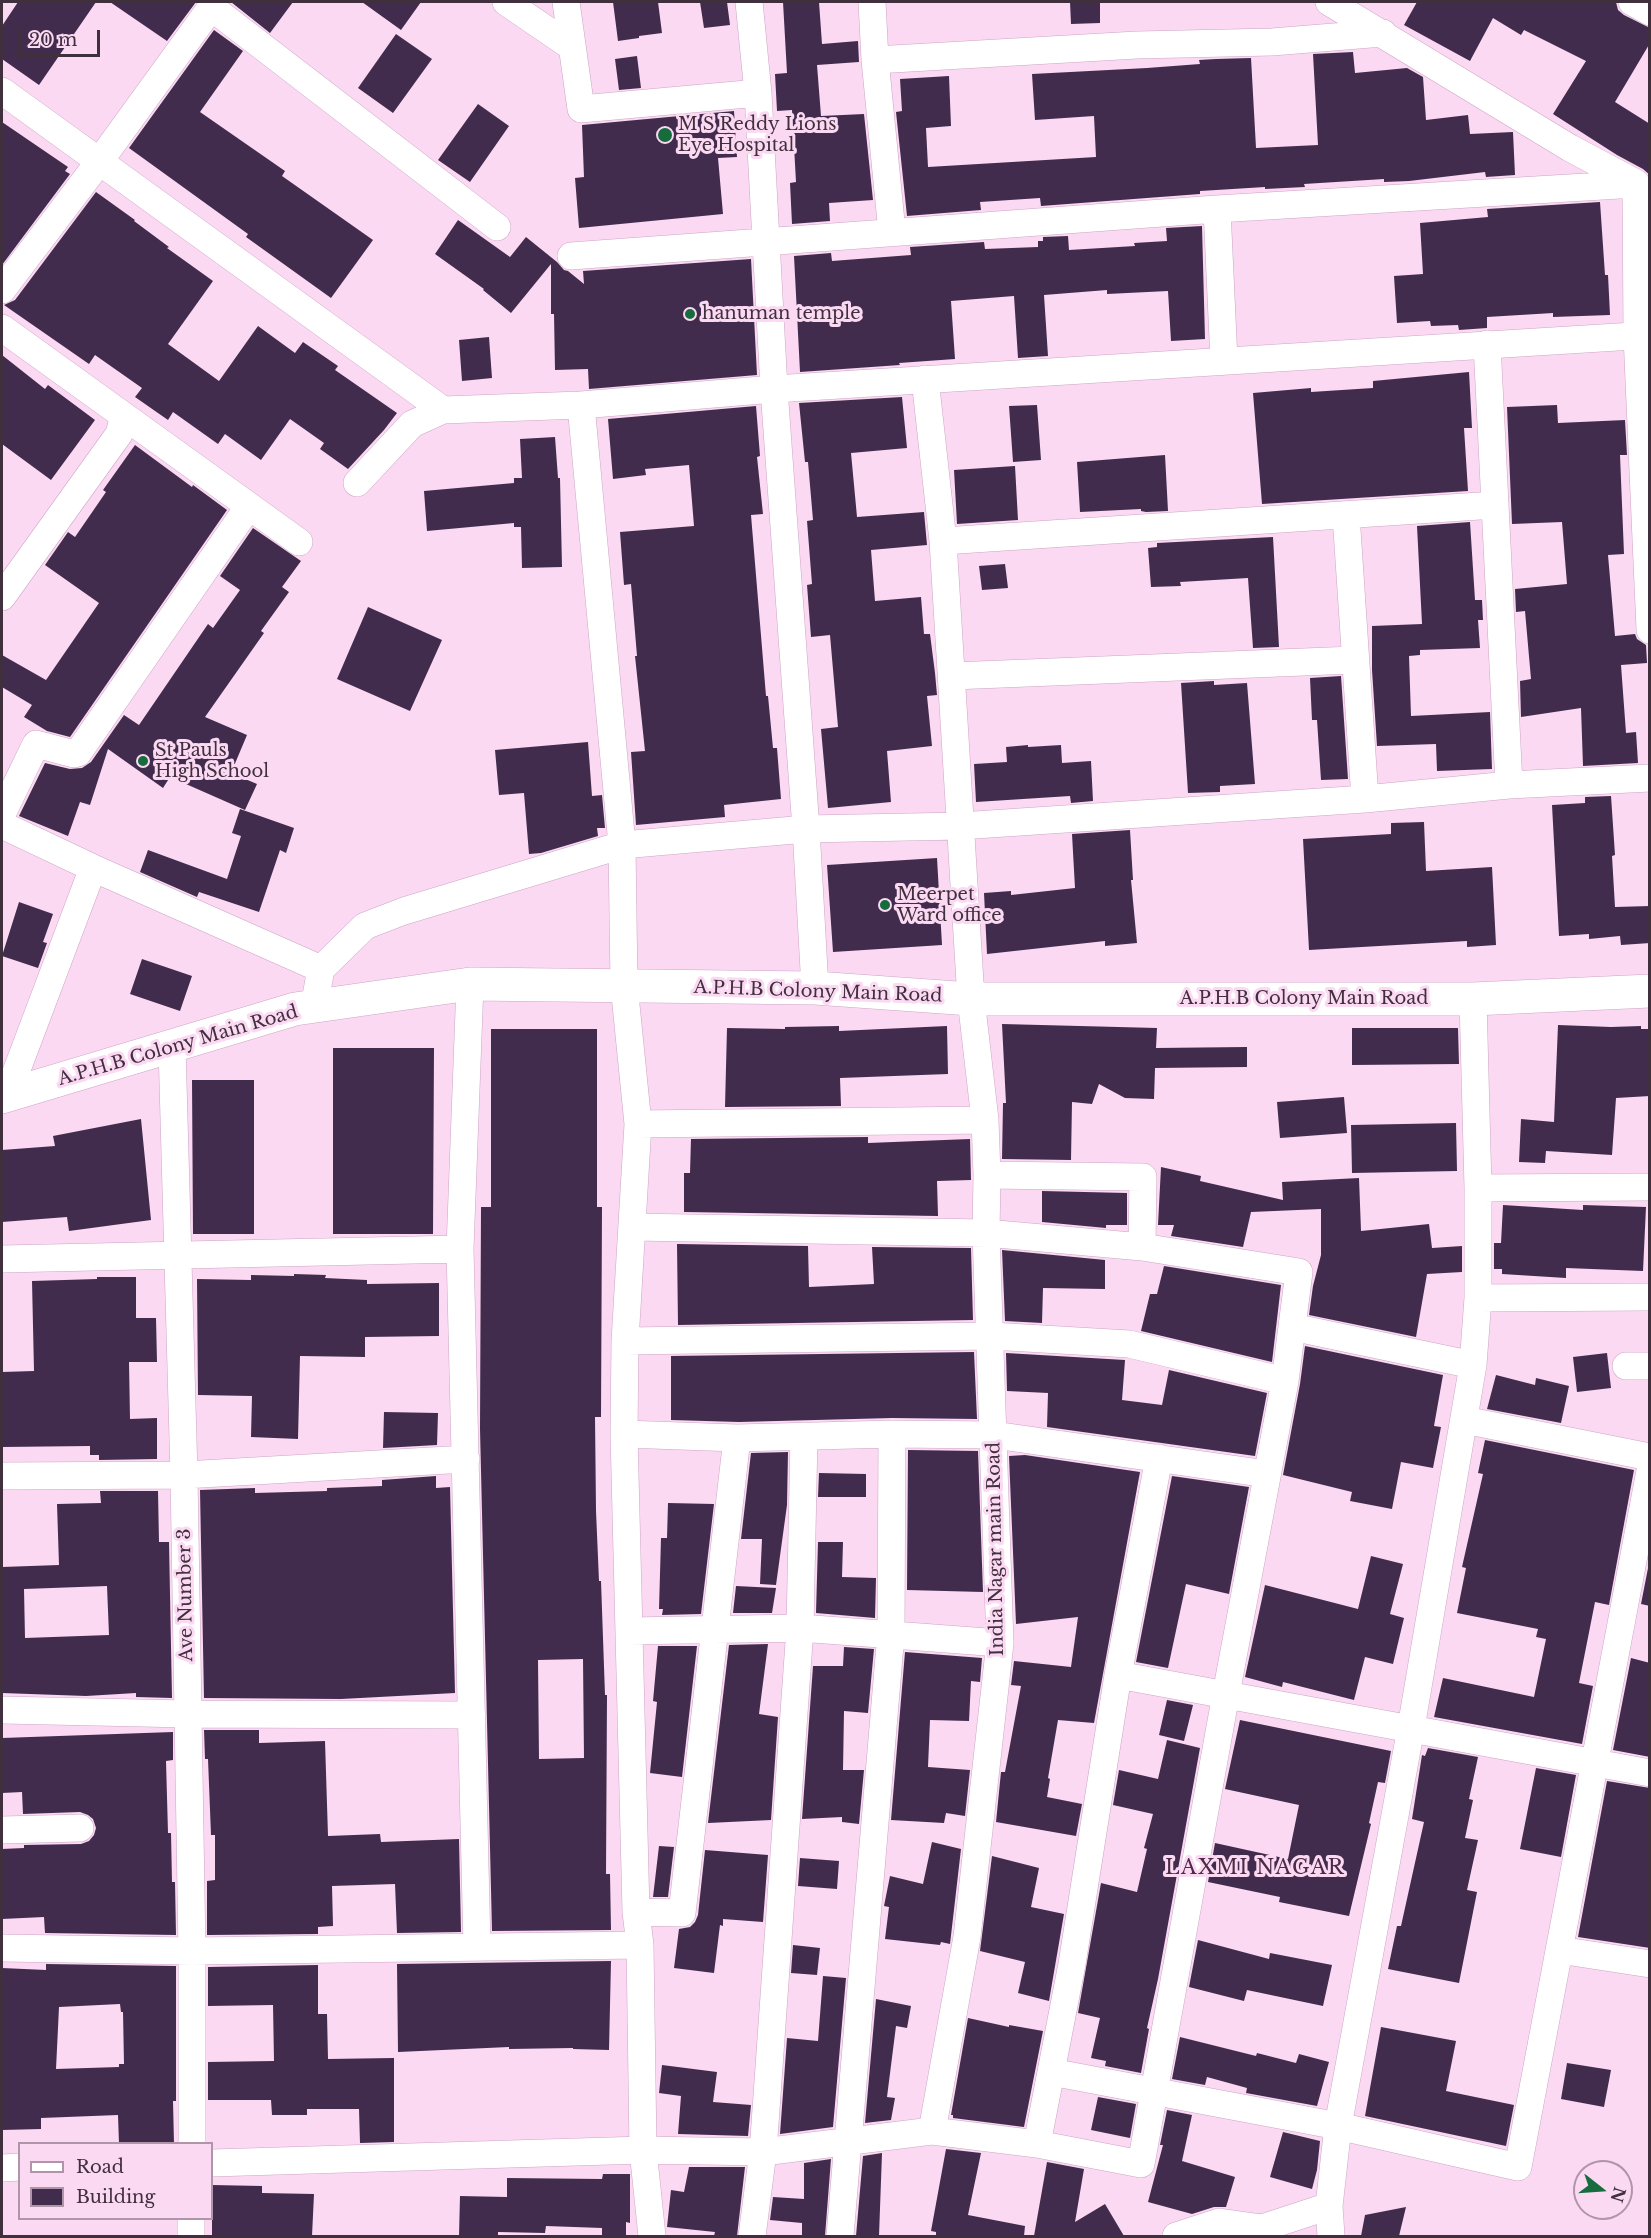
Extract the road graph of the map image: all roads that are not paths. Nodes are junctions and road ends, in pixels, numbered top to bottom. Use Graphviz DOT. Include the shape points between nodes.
graph roads {
  1 [pos="506,2"];
  2 [pos="566,2"];
  3 [pos="749,2"];
  4 [pos="872,2"];
  5 [pos="1329,2"];
  6 [pos="1632,2"];
  7 [pos="213,4"];
  8 [pos="1650,12"];
  9 [pos="1383,33"];
  10 [pos="572,46"];
  11 [pos="875,60"];
  12 [pos="2,91"];
  13 [pos="758,93"];
  14 [pos="99,162"];
  15 [pos="1643,188"];
  16 [pos="1217,208"];
  17 [pos="497,227"];
  18 [pos="892,232"];
  19 [pos="766,242"];
  20 [pos="571,256"];
  21 [pos="2,290"];
  22 [pos="2,328"];
  23 [pos="1643,335"];
  24 [pos="1487,344"];
  25 [pos="1224,361"];
  26 [pos="925,380"];
  27 [pos="774,389"];
  28 [pos="581,405"];
  29 [pos="443,410"];
  30 [pos="124,416"];
  31 [pos="357,483"];
  32 [pos="1646,499"];
  33 [pos="1495,505"];
  34 [pos="249,506"];
  35 [pos="1346,515"];
  36 [pos="943,541"];
  37 [pos="299,542"];
  38 [pos="2,597"];
  39 [pos="1650,630"];
  40 [pos="1354,660"];
  41 [pos="952,676"];
  42 [pos="1650,778"];
  43 [pos="1509,785"];
  44 [pos="1365,799"];
  45 [pos="2,814"];
  46 [pos="2,825"];
  47 [pos="960,826"];
  48 [pos="807,829"];
  49 [pos="622,845"];
  50 [pos="93,868"];
  51 [pos="321,969"];
  52 [pos="470,984"];
  53 [pos="624,986"];
  54 [pos="815,988"];
  55 [pos="1650,991"];
  56 [pos="971,999"];
  57 [pos="1473,999"];
  58 [pos="314,1008"];
  59 [pos="172,1047"];
  60 [pos="4,1097"];
  61 [pos="985,1120"];
  62 [pos="638,1124"];
  63 [pos="987,1175"];
  64 [pos="1650,1187"];
  65 [pos="1478,1188"];
  66 [pos="632,1227"];
  67 [pos="986,1233"];
  68 [pos="1142,1247"];
  69 [pos="460,1249"];
  70 [pos="177,1254"];
  71 [pos="2,1259"];
  72 [pos="1650,1297"];
  73 [pos="1478,1298"];
  74 [pos="1292,1326"];
  75 [pos="991,1336"];
  76 [pos="625,1341"];
  77 [pos="1473,1365"];
  78 [pos="1285,1381"];
  79 [pos="1464,1420"];
  80 [pos="624,1434"];
  81 [pos="892,1434"];
  82 [pos="994,1435"];
  83 [pos="804,1436"];
  84 [pos="737,1438"];
  85 [pos="1650,1457"];
  86 [pos="466,1458"];
  87 [pos="1159,1458"];
  88 [pos="1650,1471"];
  89 [pos="1268,1474"];
  90 [pos="184,1475"];
  91 [pos="2,1476"];
  92 [pos="800,1628"];
  93 [pos="715,1629"];
  94 [pos="629,1631"];
  95 [pos="891,1633"];
  96 [pos="1000,1643"];
  97 [pos="1118,1675"];
  98 [pos="1226,1694"];
  99 [pos="2,1710"];
  100 [pos="188,1714"];
  101 [pos="472,1715"];
  102 [pos="1411,1728"];
  103 [pos="1594,1762"];
  104 [pos="1650,1773"];
  105 [pos="80,1828"];
  106 [pos="2,1830"];
  107 [pos="636,1912"];
  108 [pos="640,1945"];
  109 [pos="477,1947"];
  110 [pos="2,1948"];
  111 [pos="1559,1950"];
  112 [pos="192,1951"];
  113 [pos="1650,1964"];
  114 [pos="1051,2072"];
  115 [pos="1155,2091"];
  116 [pos="1338,2126"];
  117 [pos="932,2131"];
  118 [pos="192,2142"];
  119 [pos="849,2142"];
  120 [pos="1037,2144"];
  121 [pos="643,2150"];
  122 [pos="763,2152"];
  123 [pos="213,2163"];
  124 [pos="18,2167"];
  125 [pos="2,2168"];
  126 [pos="1329,2206"];
  127 [pos="191,2220"];
  128 [pos="1220,2229"];
  129 [pos="191,2236"];
  130 [pos="652,2236"];
  131 [pos="752,2236"];
  132 [pos="840,2236"];
  133 [pos="1176,2236"];
  134 [pos="1331,2236"];
  1 -- 10 [label="street"];
  2 -- 10 [label="street"];
  3 -- 13 [label="street"];
  4 -- 11 [label="street"];
  5 -- 9 [label="street"];
  6 -- 8 [label="street"];
  7 -- 14 [label="street"];
  7 -- 17 [label="street"];
  9 -- 11 [label="street" via="1272,42 1137,45"];
  9 -- 15 [label="street" via="1570,148"];
  10 -- 13 [label="street" via="581,109"];
  11 -- 18 [label="street"];
  12 -- 14 [label="street"];
  13 -- 19 [label="street"];
  14 -- 21 [label="street"];
  14 -- 29 [label="street"];
  15 -- 16 [label="street"];
  15 -- 23 [label="street"];
  16 -- 18 [label="street"];
  16 -- 25 [label="street"];
  18 -- 19 [label="street"];
  19 -- 20 [label="street"];
  19 -- 27 [label="street"];
  22 -- 30 [label="street"];
  23 -- 24 [label="street"];
  23 -- 32 [label="street"];
  24 -- 25 [label="street"];
  24 -- 33 [label="street"];
  25 -- 26 [label="street"];
  26 -- 27 [label="street"];
  26 -- 36 [label="street, India Nagar main Road"];
  27 -- 28 [label="street"];
  27 -- 48 [label="street"];
  28 -- 29 [label="street"];
  28 -- 49 [label="street"];
  29 -- 31 [label="street" via="412,424"];
  30 -- 34 [label="street"];
  30 -- 38 [label="street" via="119,434"];
  32 -- 39 [label="street"];
  33 -- 35 [label="street"];
  33 -- 43 [label="street"];
  34 -- 37 [label="street"];
  34 -- 45 [label="street" via="78,753 36,744"];
  35 -- 36 [label="street"];
  35 -- 40 [label="street"];
  36 -- 41 [label="street, India Nagar main Road"];
  40 -- 41 [label="street"];
  40 -- 44 [label="street"];
  41 -- 47 [label="street, India Nagar main Road"];
  42 -- 43 [label="street"];
  43 -- 44 [label="street"];
  44 -- 47 [label="street"];
  46 -- 50 [label="street"];
  47 -- 48 [label="street"];
  47 -- 56 [label="street, India Nagar main Road"];
  48 -- 49 [label="street"];
  48 -- 54 [label="street"];
  49 -- 51 [label="street" via="365,926"];
  49 -- 53 [label="street"];
  50 -- 51 [label="street"];
  50 -- 60 [label="street"];
  51 -- 58 [label="street"];
  52 -- 53 [label="street, A.P.H.B Colony Main Road"];
  52 -- 58 [label="street, A.P.H.B Colony Main Road"];
  52 -- 69 [label="street"];
  53 -- 54 [label="street, A.P.H.B Colony Main Road"];
  53 -- 62 [label="street"];
  54 -- 56 [label="street, A.P.H.B Colony Main Road"];
  55 -- 57 [label="street, A.P.H.B Colony Main Road"];
  56 -- 57 [label="street, A.P.H.B Colony Main Road"];
  56 -- 61 [label="street, India Nagar main Road"];
  57 -- 65 [label="street"];
  58 -- 59 [label="street, A.P.H.B Colony Main Road" via="295,1009"];
  59 -- 60 [label="street, A.P.H.B Colony Main Road"];
  59 -- 70 [label="street, Ave Number 3"];
  61 -- 62 [label="street"];
  61 -- 63 [label="street, India Nagar main Road"];
  62 -- 66 [label="street"];
  63 -- 67 [label="street, India Nagar main Road"];
  63 -- 68 [label="street" via="1143,1177"];
  64 -- 65 [label="street"];
  65 -- 73 [label="street"];
  66 -- 67 [label="street"];
  66 -- 76 [label="street"];
  67 -- 68 [label="street"];
  67 -- 75 [label="street, India Nagar main Road"];
  68 -- 74 [label="street" via="1299,1272"];
  69 -- 70 [label="street"];
  69 -- 86 [label="street"];
  70 -- 71 [label="street"];
  70 -- 90 [label="street, Ave Number 3"];
  72 -- 73 [label="street"];
  73 -- 77 [label="street"];
  74 -- 77 [label="street"];
  74 -- 78 [label="street"];
  75 -- 76 [label="street"];
  75 -- 78 [label="street" via="1129,1344"];
  75 -- 82 [label="street, India Nagar main Road"];
  76 -- 80 [label="street"];
  77 -- 79 [label="street"];
  78 -- 89 [label="street"];
  79 -- 85 [label="street"];
  79 -- 102 [label="street"];
  80 -- 84 [label="street"];
  80 -- 94 [label="street"];
  81 -- 82 [label="street"];
  81 -- 83 [label="street"];
  81 -- 95 [label="street"];
  82 -- 87 [label="street"];
  82 -- 96 [label="street, India Nagar main Road"];
  83 -- 84 [label="street"];
  83 -- 92 [label="street"];
  84 -- 93 [label="street"];
  86 -- 90 [label="street"];
  86 -- 101 [label="street"];
  87 -- 89 [label="street"];
  87 -- 97 [label="street"];
  88 -- 103 [label="street"];
  89 -- 98 [label="street"];
  90 -- 91 [label="street"];
  90 -- 100 [label="street, Ave Number 3"];
  92 -- 93 [label="street"];
  92 -- 95 [label="street"];
  92 -- 122 [label="street"];
  93 -- 94 [label="street"];
  93 -- 107 [label="street" via="682,1913"];
  94 -- 107 [label="street"];
  95 -- 96 [label="street"];
  95 -- 119 [label="street"];
  96 -- 117 [label="street, India Nagar main Road" via="967,1937"];
  97 -- 98 [label="street"];
  97 -- 114 [label="street"];
  98 -- 102 [label="street"];
  98 -- 115 [label="street"];
  99 -- 100 [label="street"];
  100 -- 101 [label="street"];
  100 -- 112 [label="street, Ave Number 3"];
  101 -- 109 [label="street"];
  102 -- 103 [label="street"];
  102 -- 116 [label="street"];
  103 -- 104 [label="street"];
  103 -- 111 [label="street"];
  105 -- 106 [label="street"];
  107 -- 108 [label="street"];
  108 -- 109 [label="street"];
  108 -- 121 [label="street"];
  109 -- 112 [label="street"];
  110 -- 112 [label="street"];
  111 -- 113 [label="street"];
  111 -- 116 [label="street" via="1518,2167"];
  112 -- 118 [label="street, Ave Number 3"];
  114 -- 115 [label="street"];
  114 -- 120 [label="street"];
  115 -- 116 [label="street"];
  115 -- 120 [label="street" via="1141,2164"];
  116 -- 126 [label="street"];
  117 -- 119 [label="street"];
  117 -- 120 [label="street"];
  119 -- 122 [label="street"];
  119 -- 132 [label="street"];
  121 -- 122 [label="street"];
  121 -- 123 [label="street"];
  121 -- 130 [label="street"];
  122 -- 131 [label="street"];
  124 -- 125 [label="street"];
  126 -- 128 [label="street" via="1262,2228"];
  126 -- 134 [label="street"];
  127 -- 129 [label="street"];
  128 -- 133 [label="street"];
}
